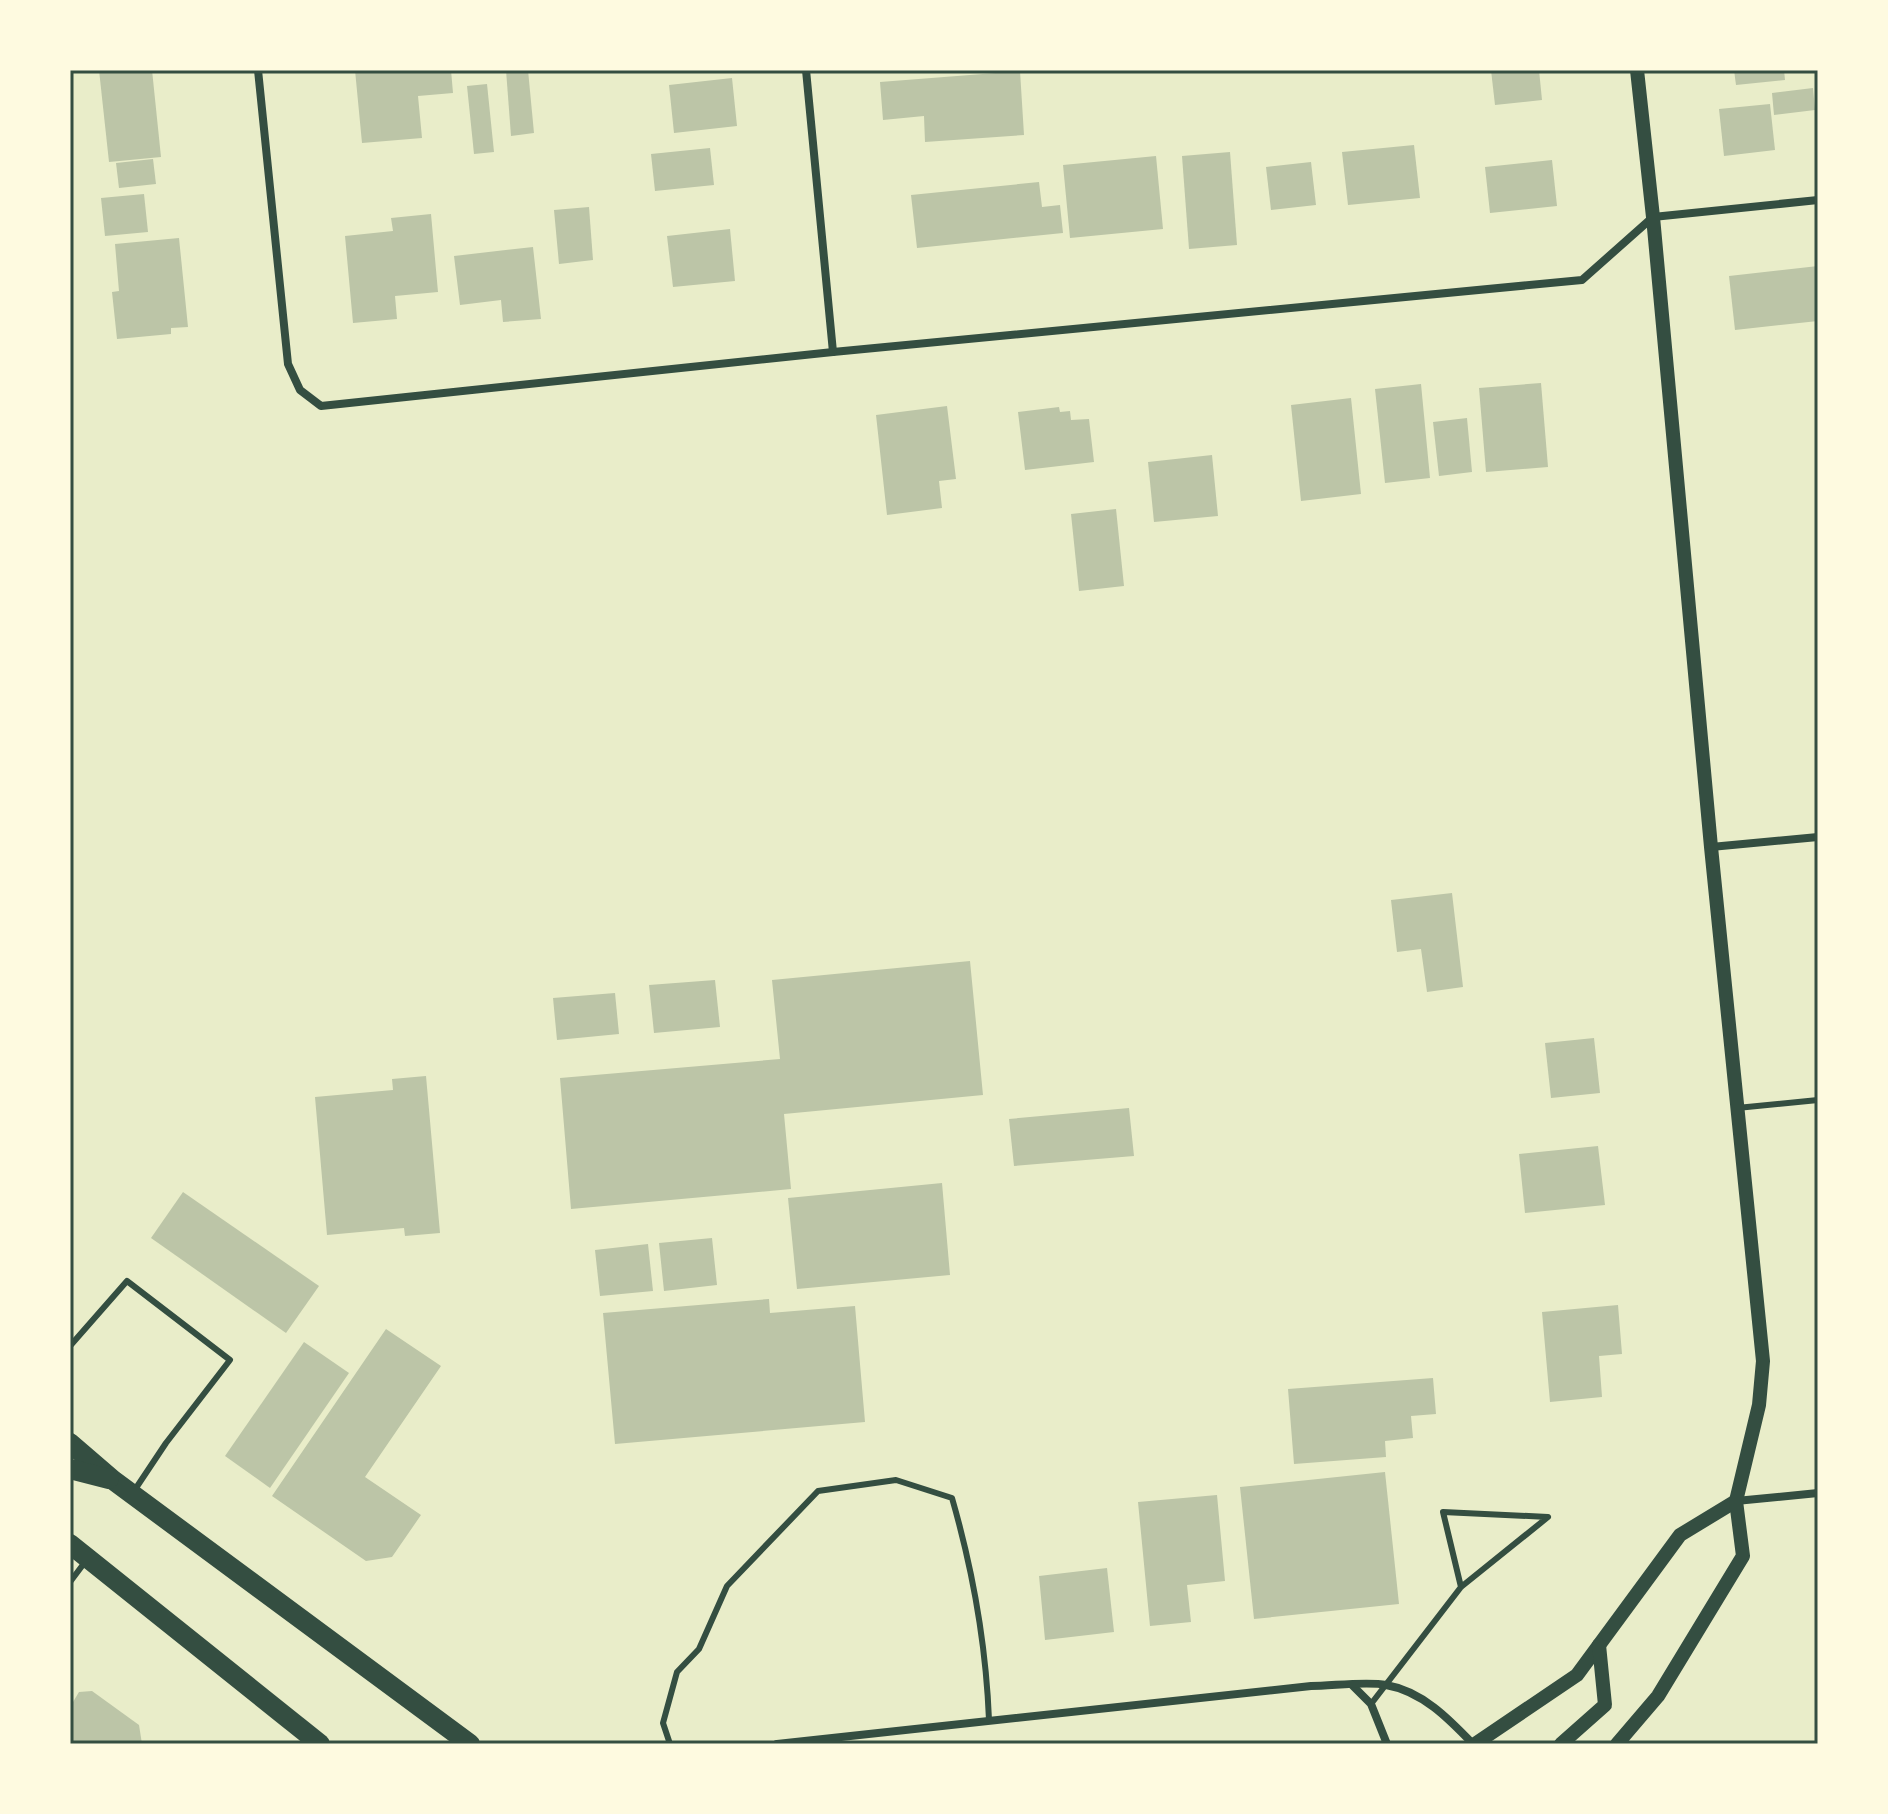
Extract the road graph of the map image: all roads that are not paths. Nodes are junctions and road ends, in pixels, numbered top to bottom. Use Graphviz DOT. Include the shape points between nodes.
graph roads {
  1 [pos="258,70"];
  2 [pos="806,70"];
  3 [pos="1637,70"];
  4 [pos="1818,200"];
  5 [pos="1653,217"];
  6 [pos="833,352"];
  7 [pos="1818,837"];
  8 [pos="1711,847"];
  9 [pos="1818,1100"];
  10 [pos="1737,1108"];
  11 [pos="70,1346"];
  12 [pos="70,1443"];
  13 [pos="70,1469"];
  14 [pos="113,1480"];
  15 [pos="1818,1493"];
  16 [pos="132,1494"];
  17 [pos="1736,1501"];
  18 [pos="70,1544"];
  19 [pos="89,1558"];
  20 [pos="70,1582"];
  21 [pos="1461,1587"];
  22 [pos="1599,1645"];
  23 [pos="1385,1684"];
  24 [pos="1353,1686"];
  25 [pos="1371,1704"];
  26 [pos="989,1720"];
  27 [pos="313,1742"];
  28 [pos="470,1744"];
  29 [pos="670,1744"];
  30 [pos="777,1744"];
  31 [pos="1387,1744"];
  32 [pos="1474,1744"];
  33 [pos="1561,1744"];
  34 [pos="1617,1744"];
  1 -- 6 [label="street" via="288,364 300,390 321,406"];
  2 -- 6 [label="street"];
  3 -- 5 [label="street"];
  4 -- 5 [label="street"];
  5 -- 6 [label="street" via="1582,280"];
  5 -- 8 [label="street"];
  7 -- 8 [label="street"];
  8 -- 10 [label="street"];
  9 -- 10 [label="lane"];
  10 -- 17 [label="street" via="1763,1361 1759,1405"];
  11 -- 16 [label="lane" via="127,1281 230,1360"];
  12 -- 14 [label="main road"];
  13 -- 14 [label="main road"];
  14 -- 16 [label="main road"];
  15 -- 17 [label="street"];
  16 -- 28 [label="main road"];
  17 -- 22 [label="street" via="1680,1535"];
  17 -- 34 [label="street" via="1743,1556 1658,1696"];
  18 -- 19 [label="main road"];
  19 -- 20 [label="lane"];
  19 -- 27 [label="main road"];
  21 -- 21 [label="lane" via="1483,1570 1548,1517 1443,1512"];
  21 -- 23 [label="lane"];
  22 -- 32 [label="street" via="1577,1675"];
  22 -- 33 [label="street" via="1605,1705"];
  23 -- 24 [label="street"];
  23 -- 25 [label="lane"];
  23 -- 32 [label="street" via="1410,1692 1446,1716"];
  24 -- 25 [label="street"];
  24 -- 26 [label="street"];
  25 -- 31 [label="street"];
  26 -- 29 [label="lane" via="987,1666 970,1562 952,1498 896,1480 818,1491 727,1586 699,1649 677,1672 663,1723"];
  26 -- 30 [label="street"];
}
